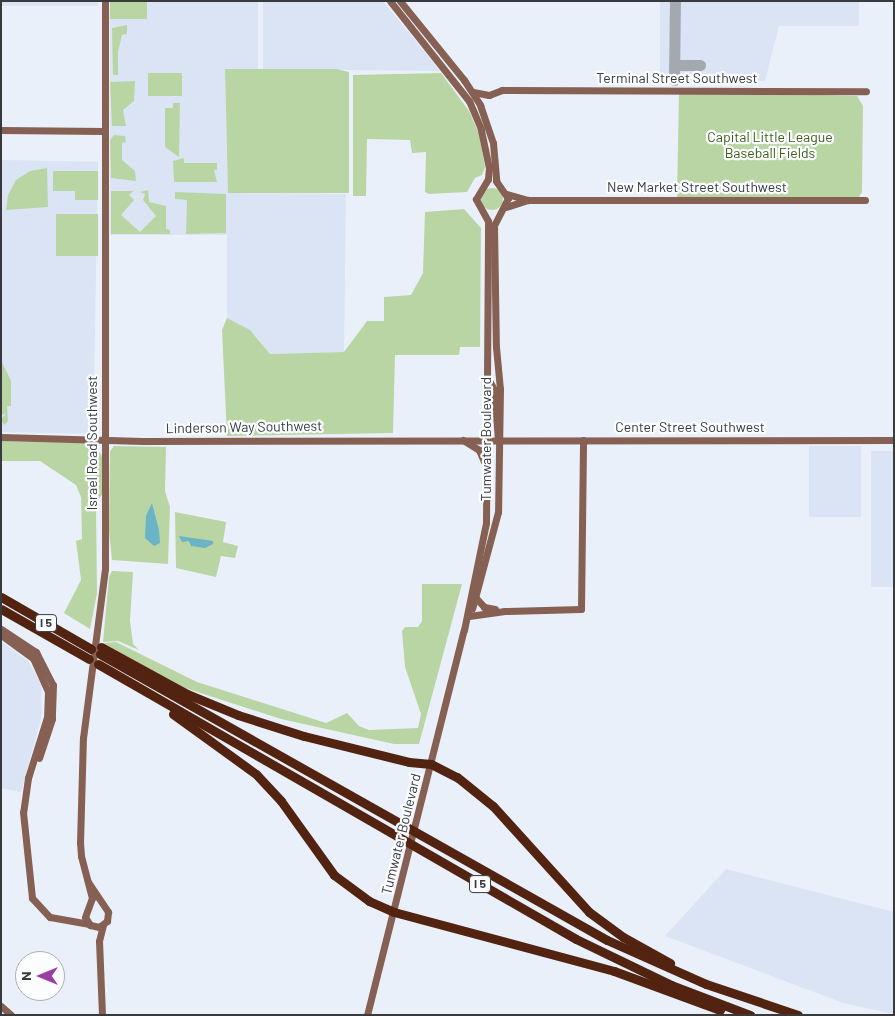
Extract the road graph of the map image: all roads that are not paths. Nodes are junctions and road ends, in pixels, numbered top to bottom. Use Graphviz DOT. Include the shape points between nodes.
graph roads {
  1 [pos="105,1"];
  2 [pos="390,1"];
  3 [pos="400,1"];
  4 [pos="866,91"];
  5 [pos="473,92"];
  6 [pos="489,95"];
  7 [pos="482,110"];
  8 [pos="1,130"];
  9 [pos="104,131"];
  10 [pos="491,161"];
  11 [pos="483,186"];
  12 [pos="500,186"];
  13 [pos="507,194"];
  14 [pos="528,200"];
  15 [pos="865,200"];
  16 [pos="506,207"];
  17 [pos="483,213"];
  18 [pos="499,214"];
  19 [pos="487,377"];
  20 [pos="1,437"];
  21 [pos="105,439"];
  22 [pos="463,440"];
  23 [pos="486,440"];
  24 [pos="498,440"];
  25 [pos="583,440"];
  26 [pos="894,440"];
  27 [pos="486,466"];
  28 [pos="1,595"];
  29 [pos="476,598"];
  30 [pos="1,608"];
  31 [pos="505,611"];
  32 [pos="469,616"];
  33 [pos="1,629"];
  34 [pos="464,630"];
  35 [pos="1,635"];
  36 [pos="91,645"];
  37 [pos="89,659"];
  38 [pos="431,764"];
  39 [pos="25,817"];
  40 [pos="88,882"];
  41 [pos="105,908"];
  42 [pos="88,910"];
  43 [pos="114,910"];
  44 [pos="394,912"];
  45 [pos="114,918"];
  46 [pos="61,920"];
  47 [pos="89,924"];
  48 [pos="105,924"];
  49 [pos="100,956"];
  50 [pos="745,998"];
  51 [pos="1,1006"];
  52 [pos="11,1015"];
  53 [pos="102,1015"];
  54 [pos="367,1015"];
  55 [pos="732,1015"];
  56 [pos="750,1015"];
  57 [pos="798,1015"];
  1 -- 9 [label="street, Israel Road Southwest"];
  2 -- 10 [label="street" via="469,101"];
  3 -- 5 [label="street"];
  4 -- 6 [label="street, Terminal Street Southwest" via="502,90"];
  5 -- 6 [label="street, Terminal Street Southwest"];
  5 -- 7 [label="street"];
  6 -- 7 [label="street"];
  7 -- 10 [label="street"];
  8 -- 9 [label="street"];
  9 -- 21 [label="street, Israel Road Southwest"];
  10 -- 11 [label="street"];
  10 -- 12 [label="street"];
  11 -- 12 [label="street"];
  11 -- 17 [label="street" via="476,199"];
  12 -- 13 [label="street"];
  13 -- 14 [label="street, New Market Street Southwest"];
  13 -- 16 [label="street"];
  14 -- 15 [label="street, New Market Street Southwest"];
  14 -- 16 [label="street, New Market Street Southwest"];
  16 -- 18 [label="street"];
  17 -- 18 [label="street"];
  17 -- 19 [label="street, Tumwater Boulevard" via="488,221"];
  18 -- 24 [label="street, Tumwater Boulevard" via="494,225 495,337 500,389"];
  19 -- 23 [label="street, Tumwater Boulevard"];
  19 -- 24 [label="street" via="494,390"];
  20 -- 21 [label="street, Linderson Way Southwest"];
  21 -- 22 [label="street, Linderson Way Southwest"];
  21 -- 40 [label="street, Israel Road Southwest" via="104,589 83,738 80,856"];
  22 -- 23 [label="street, Linderson Way Southwest"];
  22 -- 27 [label="street" via="478,450"];
  23 -- 24 [label="street, Center Street Southwest"];
  23 -- 27 [label="street, Tumwater Boulevard"];
  24 -- 25 [label="street, Center Street Southwest"];
  24 -- 29 [label="street, Tumwater Boulevard" via="498,512"];
  25 -- 26 [label="street, Center Street Southwest"];
  25 -- 31 [label="street" via="581,609"];
  27 -- 34 [label="street, Tumwater Boulevard" via="486,523"];
  28 -- 36 [label="highway"];
  29 -- 31 [label="street" via="484,607"];
  29 -- 32 [label="street, Tumwater Boulevard"];
  30 -- 37 [label="highway, I 5"];
  31 -- 32 [label="street"];
  32 -- 34 [label="street, Tumwater Boulevard"];
  33 -- 39 [label="street" via="36,652 50,677 54,697 52,719 32,777"];
  34 -- 38 [label="street, Tumwater Boulevard"];
  35 -- 39 [label="street" via="33,658 48,691 47,717 28,778"];
  38 -- 44 [label="street, Tumwater Boulevard"];
  38 -- 50 [label="highway" via="457,776 485,798 569,894 600,921 648,952"];
  38 -- 50 [label="highway, I 5" via="400,760 247,718 187,694 100,650 607,940 676,972"];
  39 -- 46 [label="street" via="32,898 44,913"];
  40 -- 41 [label="street, Israel Road Southwest"];
  40 -- 42 [label="street, Israel Road Southwest" via="92,898"];
  41 -- 42 [label="street"];
  41 -- 43 [label="street"];
  41 -- 48 [label="street"];
  42 -- 46 [label="street"];
  42 -- 47 [label="street, Israel Road Southwest"];
  44 -- 54 [label="street, Tumwater Boulevard"];
  44 -- 55 [label="highway" via="600,967"];
  44 -- 56 [label="highway, I 5" via="363,897 340,880 281,801 246,765 102,667 576,939 663,981"];
  45 -- 48 [label="street"];
  46 -- 47 [label="street"];
  47 -- 48 [label="street"];
  47 -- 49 [label="street"];
  48 -- 49 [label="street"];
  49 -- 53 [label="street"];
  50 -- 57 [label="highway, I 5"];
  51 -- 52 [label="street"];
}
